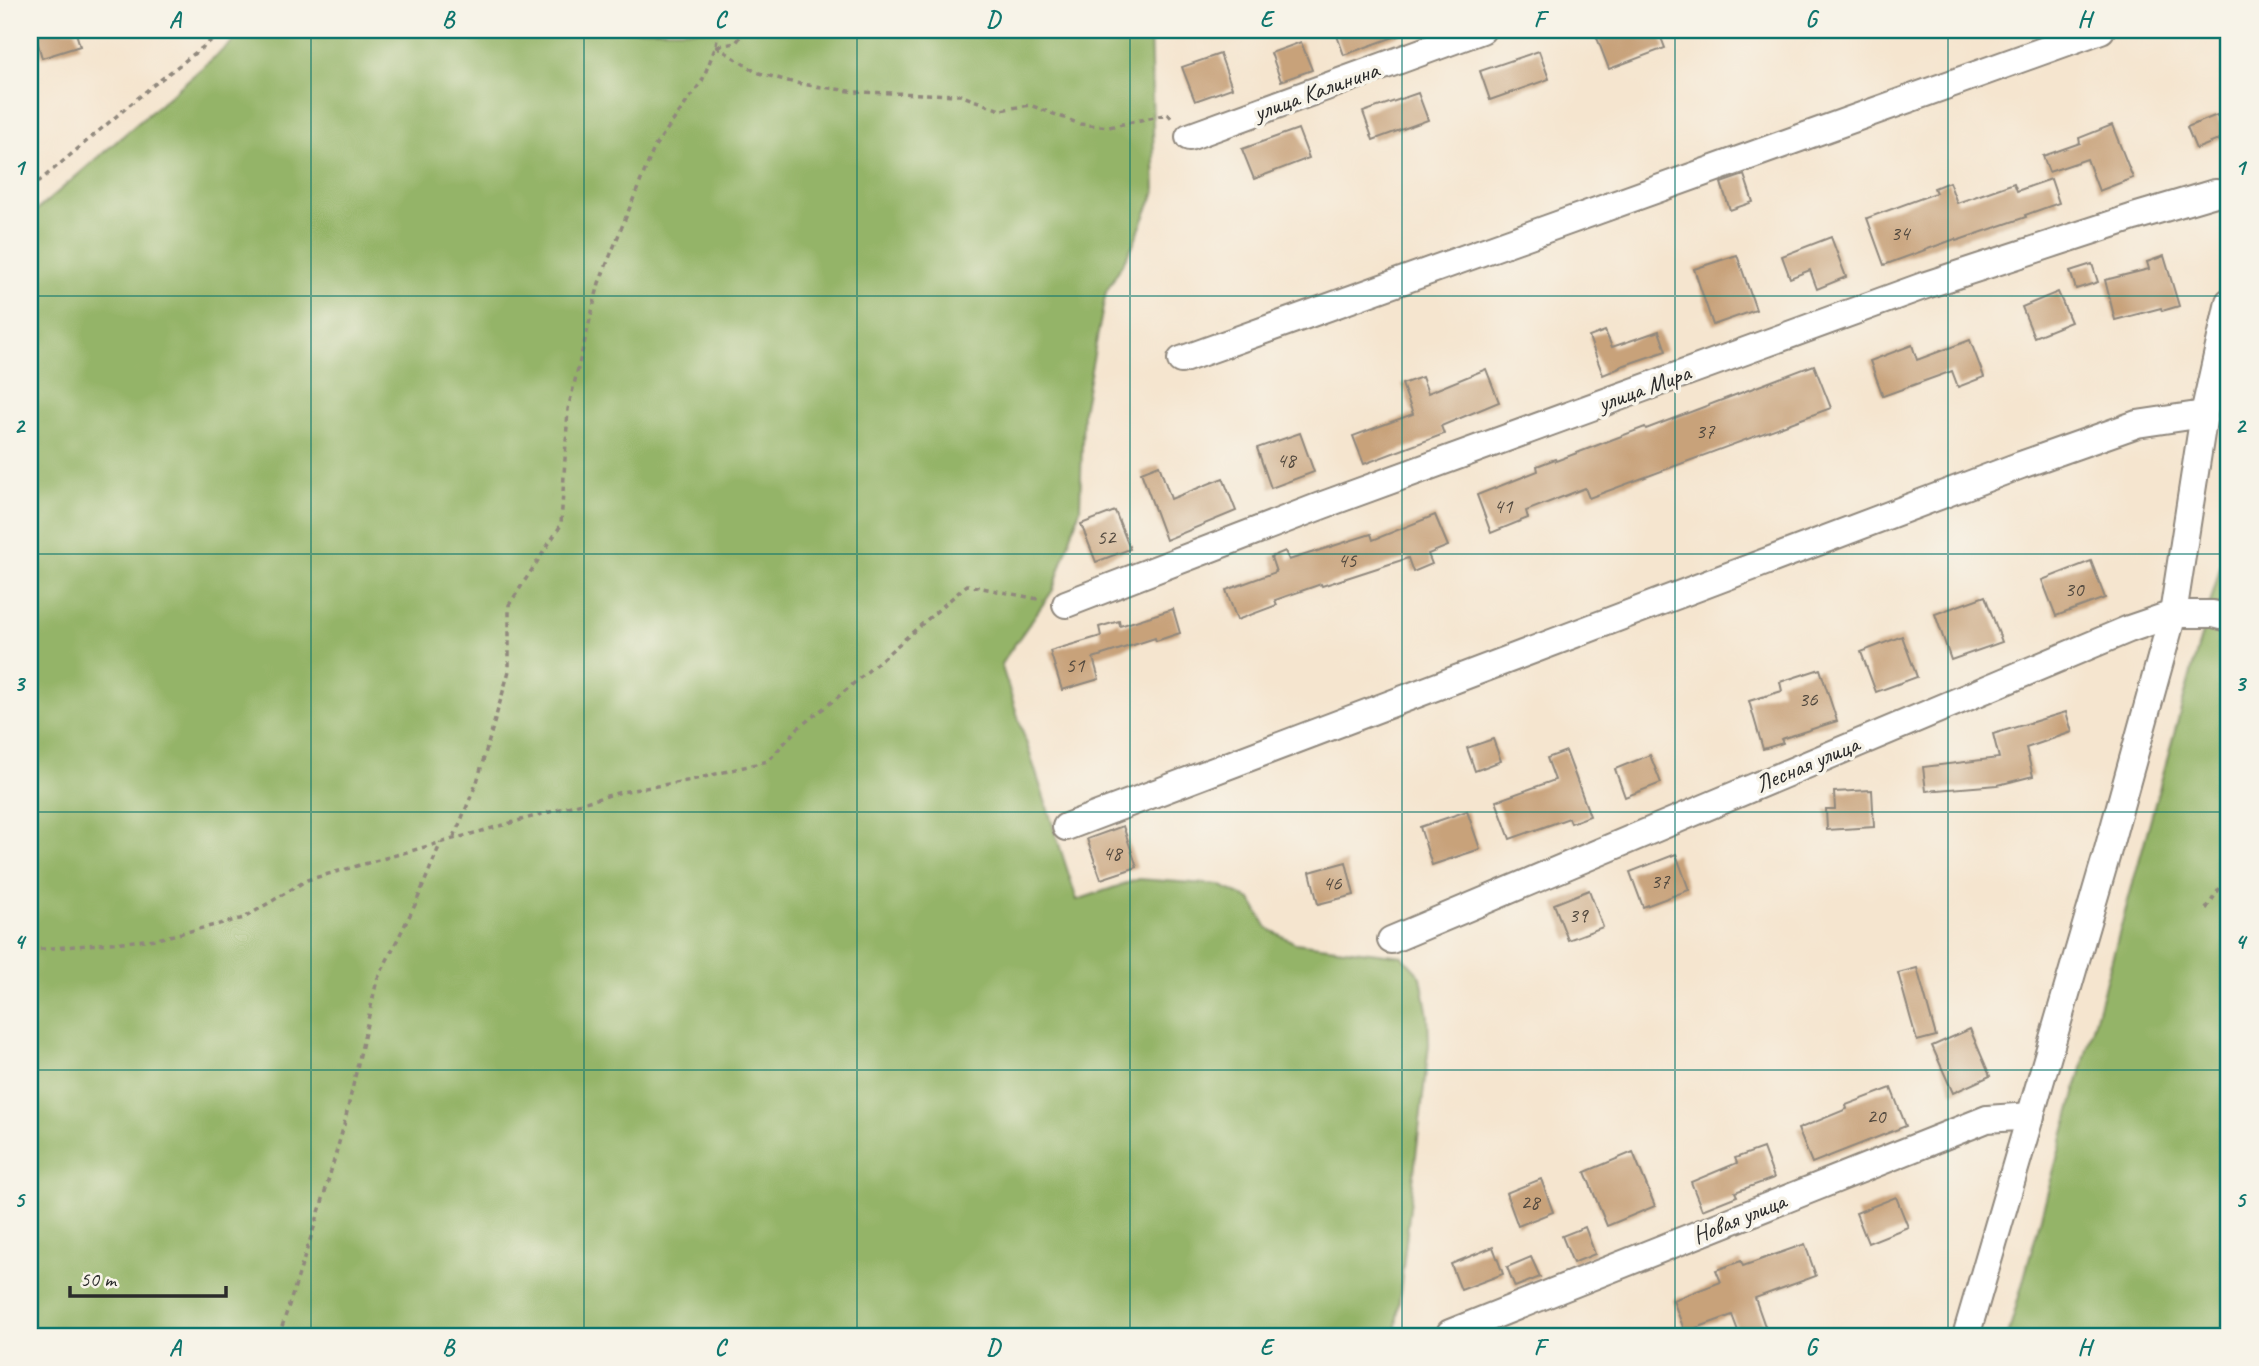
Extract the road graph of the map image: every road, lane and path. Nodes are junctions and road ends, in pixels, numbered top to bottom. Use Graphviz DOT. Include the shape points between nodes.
graph roads {
  1 [pos="225,30"];
  2 [pos="718,30"];
  3 [pos="745,30"];
  4 [pos="1482,30"];
  5 [pos="2101,30"];
  6 [pos="716,46"];
  7 [pos="1189,137"];
  8 [pos="30,189"];
  9 [pos="2229,194"];
  10 [pos="2229,302"];
  11 [pos="1181,360"];
  12 [pos="2204,414"];
  13 [pos="1066,604"];
  14 [pos="2173,614"];
  15 [pos="2229,618"];
  16 [pos="1066,827"];
  17 [pos="453,838"];
  18 [pos="441,842"];
  19 [pos="2229,874"];
  20 [pos="2206,909"];
  21 [pos="1391,940"];
  22 [pos="30,950"];
  23 [pos="2031,1116"];
  24 [pos="1450,1334"];
  25 [pos="279,1336"];
  26 [pos="1966,1336"];
  1 -- 8 [label="path"];
  2 -- 6 [label="path"];
  3 -- 6 [label="path" via="736,43"];
  4 -- 7 [label="street, улица Калинина"];
  5 -- 11 [label="street"];
  6 -- 7 [label="path" via="756,72 795,83 856,92 960,95 1000,110 1030,105 1080,124 1110,127 1168,114"];
  6 -- 17 [label="path" via="702,81 655,146 599,283 568,409 561,525 509,605 509,671 477,782"];
  9 -- 13 [label="street, улица Мира" via="2215,193 2134,217 1926,285"];
  10 -- 12 [label="street"];
  12 -- 14 [label="street"];
  12 -- 16 [label="street" via="2137,424 2021,465"];
  13 -- 17 [label="path" via="967,586 797,728 768,761 621,792"];
  14 -- 15 [label="street, Лесная улица"];
  14 -- 21 [label="street, Лесная улица"];
  14 -- 23 [label="street"];
  17 -- 18 [label="path"];
  18 -- 22 [label="path" via="307,880 244,918 157,939"];
  18 -- 25 [label="path" via="377,980 344,1125"];
  19 -- 20 [label="path"];
  23 -- 24 [label="street, Новая улица" via="1987,1119"];
  23 -- 26 [label="street"];
}
